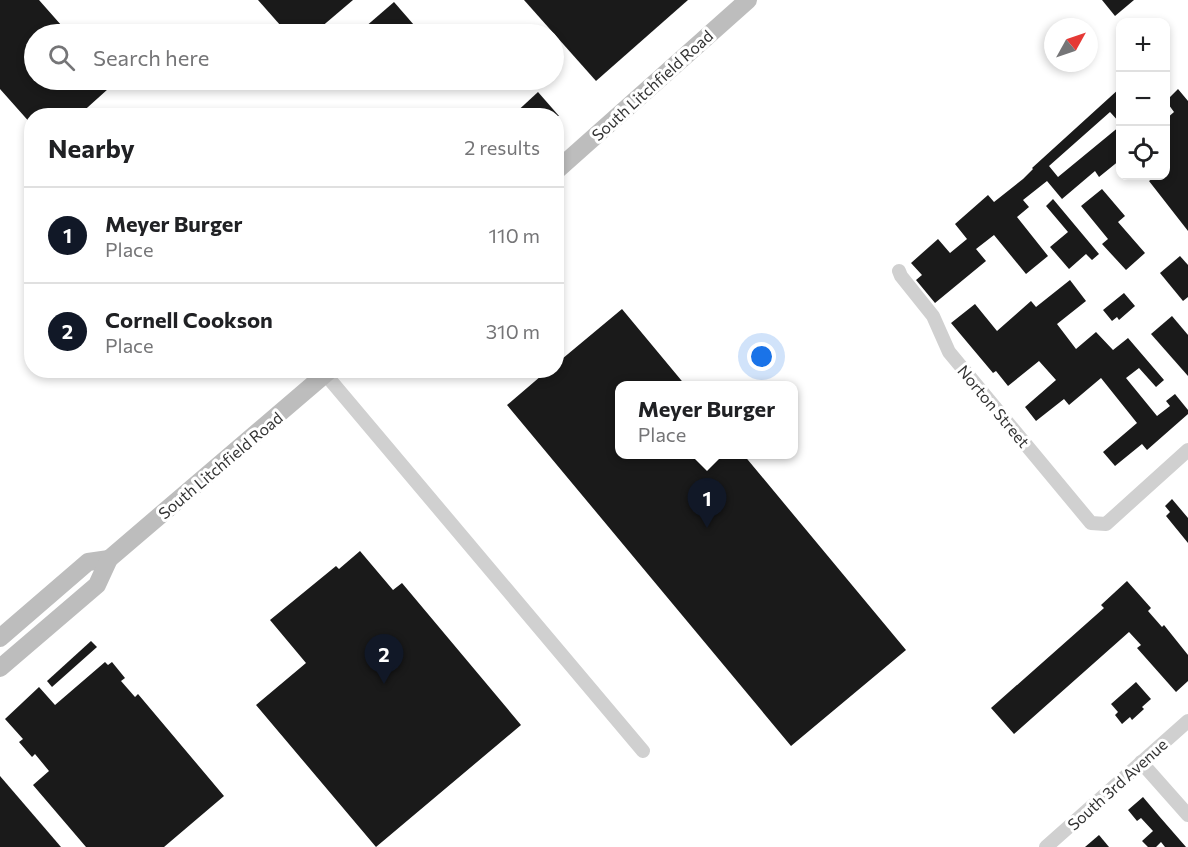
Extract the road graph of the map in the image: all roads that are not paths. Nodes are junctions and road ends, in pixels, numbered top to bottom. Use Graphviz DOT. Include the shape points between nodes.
graph roads {
  1 [pos="748,0"];
  2 [pos="564,164"];
  3 [pos="899,271"];
  4 [pos="322,378"];
  5 [pos="332,378"];
  6 [pos="1188,450"];
  7 [pos="109,559"];
  8 [pos="88,562"];
  9 [pos="97,585"];
  10 [pos="0,638"];
  11 [pos="0,668"];
  12 [pos="1188,721"];
  13 [pos="643,751"];
  14 [pos="1141,762"];
  15 [pos="1188,815"];
  16 [pos="1048,846"];
  1 -- 2 [label="main road, South Litchfield Road"];
  3 -- 6 [label="street, Norton Street" via="933,316 949,352 1091,523 1106,524"];
  4 -- 7 [label="main road, South Litchfield Road"];
  5 -- 13 [label="street"];
  7 -- 8 [label="main road"];
  7 -- 9 [label="main road, South Litchfield Road"];
  8 -- 9 [label="main road"];
  8 -- 10 [label="main road"];
  9 -- 11 [label="main road, South Litchfield Road"];
  12 -- 14 [label="street, South 3rd Avenue"];
  14 -- 15 [label="street"];
  14 -- 16 [label="street, South 3rd Avenue"];
}
